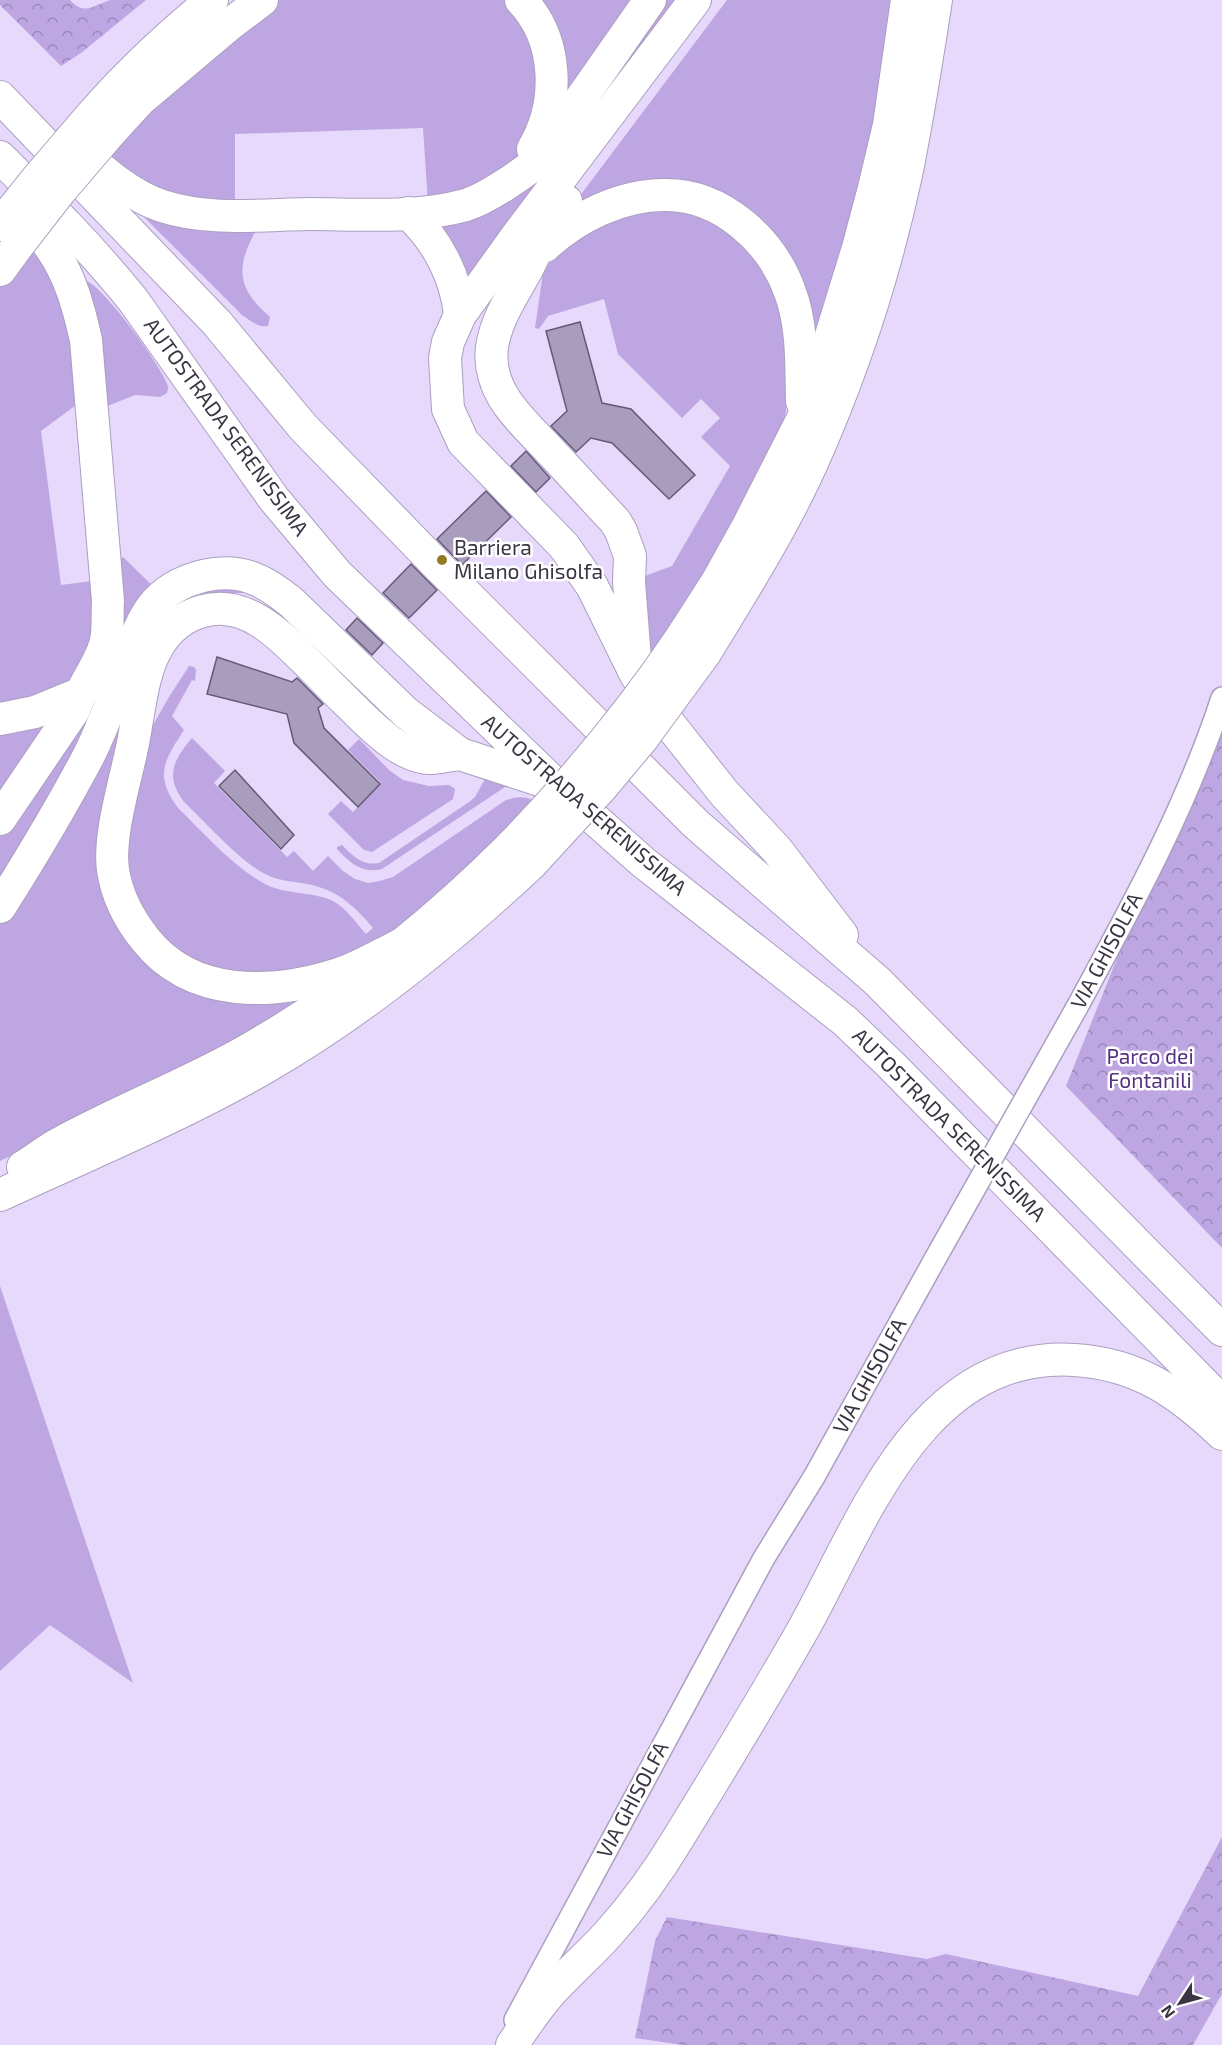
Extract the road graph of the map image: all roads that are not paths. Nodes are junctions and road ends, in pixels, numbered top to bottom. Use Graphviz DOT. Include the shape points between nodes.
graph roads {
  1 [pos="212,0"];
  2 [pos="262,0"];
  3 [pos="521,0"];
  4 [pos="650,0"];
  5 [pos="695,0"];
  6 [pos="716,0"];
  7 [pos="907,0"];
  8 [pos="936,0"];
  9 [pos="0,81"];
  10 [pos="0,97"];
  11 [pos="99,126"];
  12 [pos="0,157"];
  13 [pos="517,178"];
  14 [pos="0,181"];
  15 [pos="408,213"];
  16 [pos="5,248"];
  17 [pos="535,255"];
  18 [pos="460,315"];
  19 [pos="802,420"];
  20 [pos="693,645"];
  21 [pos="636,675"];
  22 [pos="79,694"];
  23 [pos="1222,698"];
  24 [pos="0,719"];
  25 [pos="460,754"];
  26 [pos="556,785"];
  27 [pos="0,819"];
  28 [pos="522,855"];
  29 [pos="0,907"];
  30 [pos="400,945"];
  31 [pos="877,981"];
  32 [pos="0,1182"];
  33 [pos="0,1195"];
  34 [pos="1222,1330"];
  35 [pos="1222,1402"];
  36 [pos="1222,1434"];
  37 [pos="501,2045"];
  38 [pos="512,2045"];
  1 -- 11 [label="highway" via="117,86"];
  2 -- 11 [label="highway" via="140,100"];
  3 -- 13 [label="highway" via="544,37 552,85 546,120"];
  4 -- 13 [label="highway" via="549,146"];
  5 -- 18 [label="highway"];
  6 -- 17 [label="highway" via="549,224"];
  7 -- 19 [label="highway" via="889,125 874,188 839,313"];
  8 -- 20 [label="highway" via="906,177 855,357 811,464 777,531"];
  9 -- 15 [label="highway" via="103,171 138,195 177,211 226,215"];
  10 -- 31 [label="highway" via="217,323 303,427 436,564 696,824"];
  11 -- 16 [label="highway, bridge" via="36,180"];
  12 -- 26 [label="highway, AUTOSTRADA SERENISSIMA" via="109,270 274,499 337,574"];
  13 -- 15 [label="highway" via="469,204"];
  14 -- 22 [label="highway" via="54,252 70,283 86,340 108,601 105,643 93,674"];
  15 -- 18 [label="highway" via="445,261 455,285"];
  17 -- 19 [label="highway" via="564,230 629,200 684,196 728,214 762,243 790,292 800,338"];
  17 -- 21 [label="highway" via="501,314 491,363 494,379 521,422 621,531 630,556"];
  18 -- 21 [label="highway" via="445,358 448,409 463,442 564,546 592,586"];
  19 -- 20 [label="highway" via="717,582"];
  20 -- 28 [label="highway, bridge" via="636,747 601,788"];
  21 -- 31 [label="highway" via="697,760 777,850"];
  22 -- 24 [label="highway" via="35,712"];
  22 -- 27 [label="highway" via="74,710"];
  23 -- 37 [label="street, VIA GHISOLFA, bridge" via="1195,774 1147,877 814,1477 764,1558"];
  25 -- 26 [label="highway"];
  25 -- 29 [label="highway" via="405,712 272,587 257,579 228,573 194,579 168,592 138,629 88,757"];
  25 -- 30 [label="highway" via="425,758 393,744 276,632 238,613 214,609 178,623 158,646 147,675 116,823 113,869 126,910 151,946 185,973 203,981 249,989 318,980 362,965"];
  26 -- 35 [label="highway, AUTOSTRADA SERENISSIMA" via="643,862 844,1021"];
  28 -- 30 [label="highway" via="476,881"];
  28 -- 33 [label="highway" via="452,936 301,1046 210,1097"];
  30 -- 32 [label="highway" via="334,995 240,1054 61,1143"];
  31 -- 34 [label="highway"];
  36 -- 38 [label="highway" via="1175,1394 1146,1377 1119,1366 1091,1361 1056,1358 1024,1362 993,1373 944,1405 885,1477 800,1635 653,1880 607,1935 549,1993"];
}
